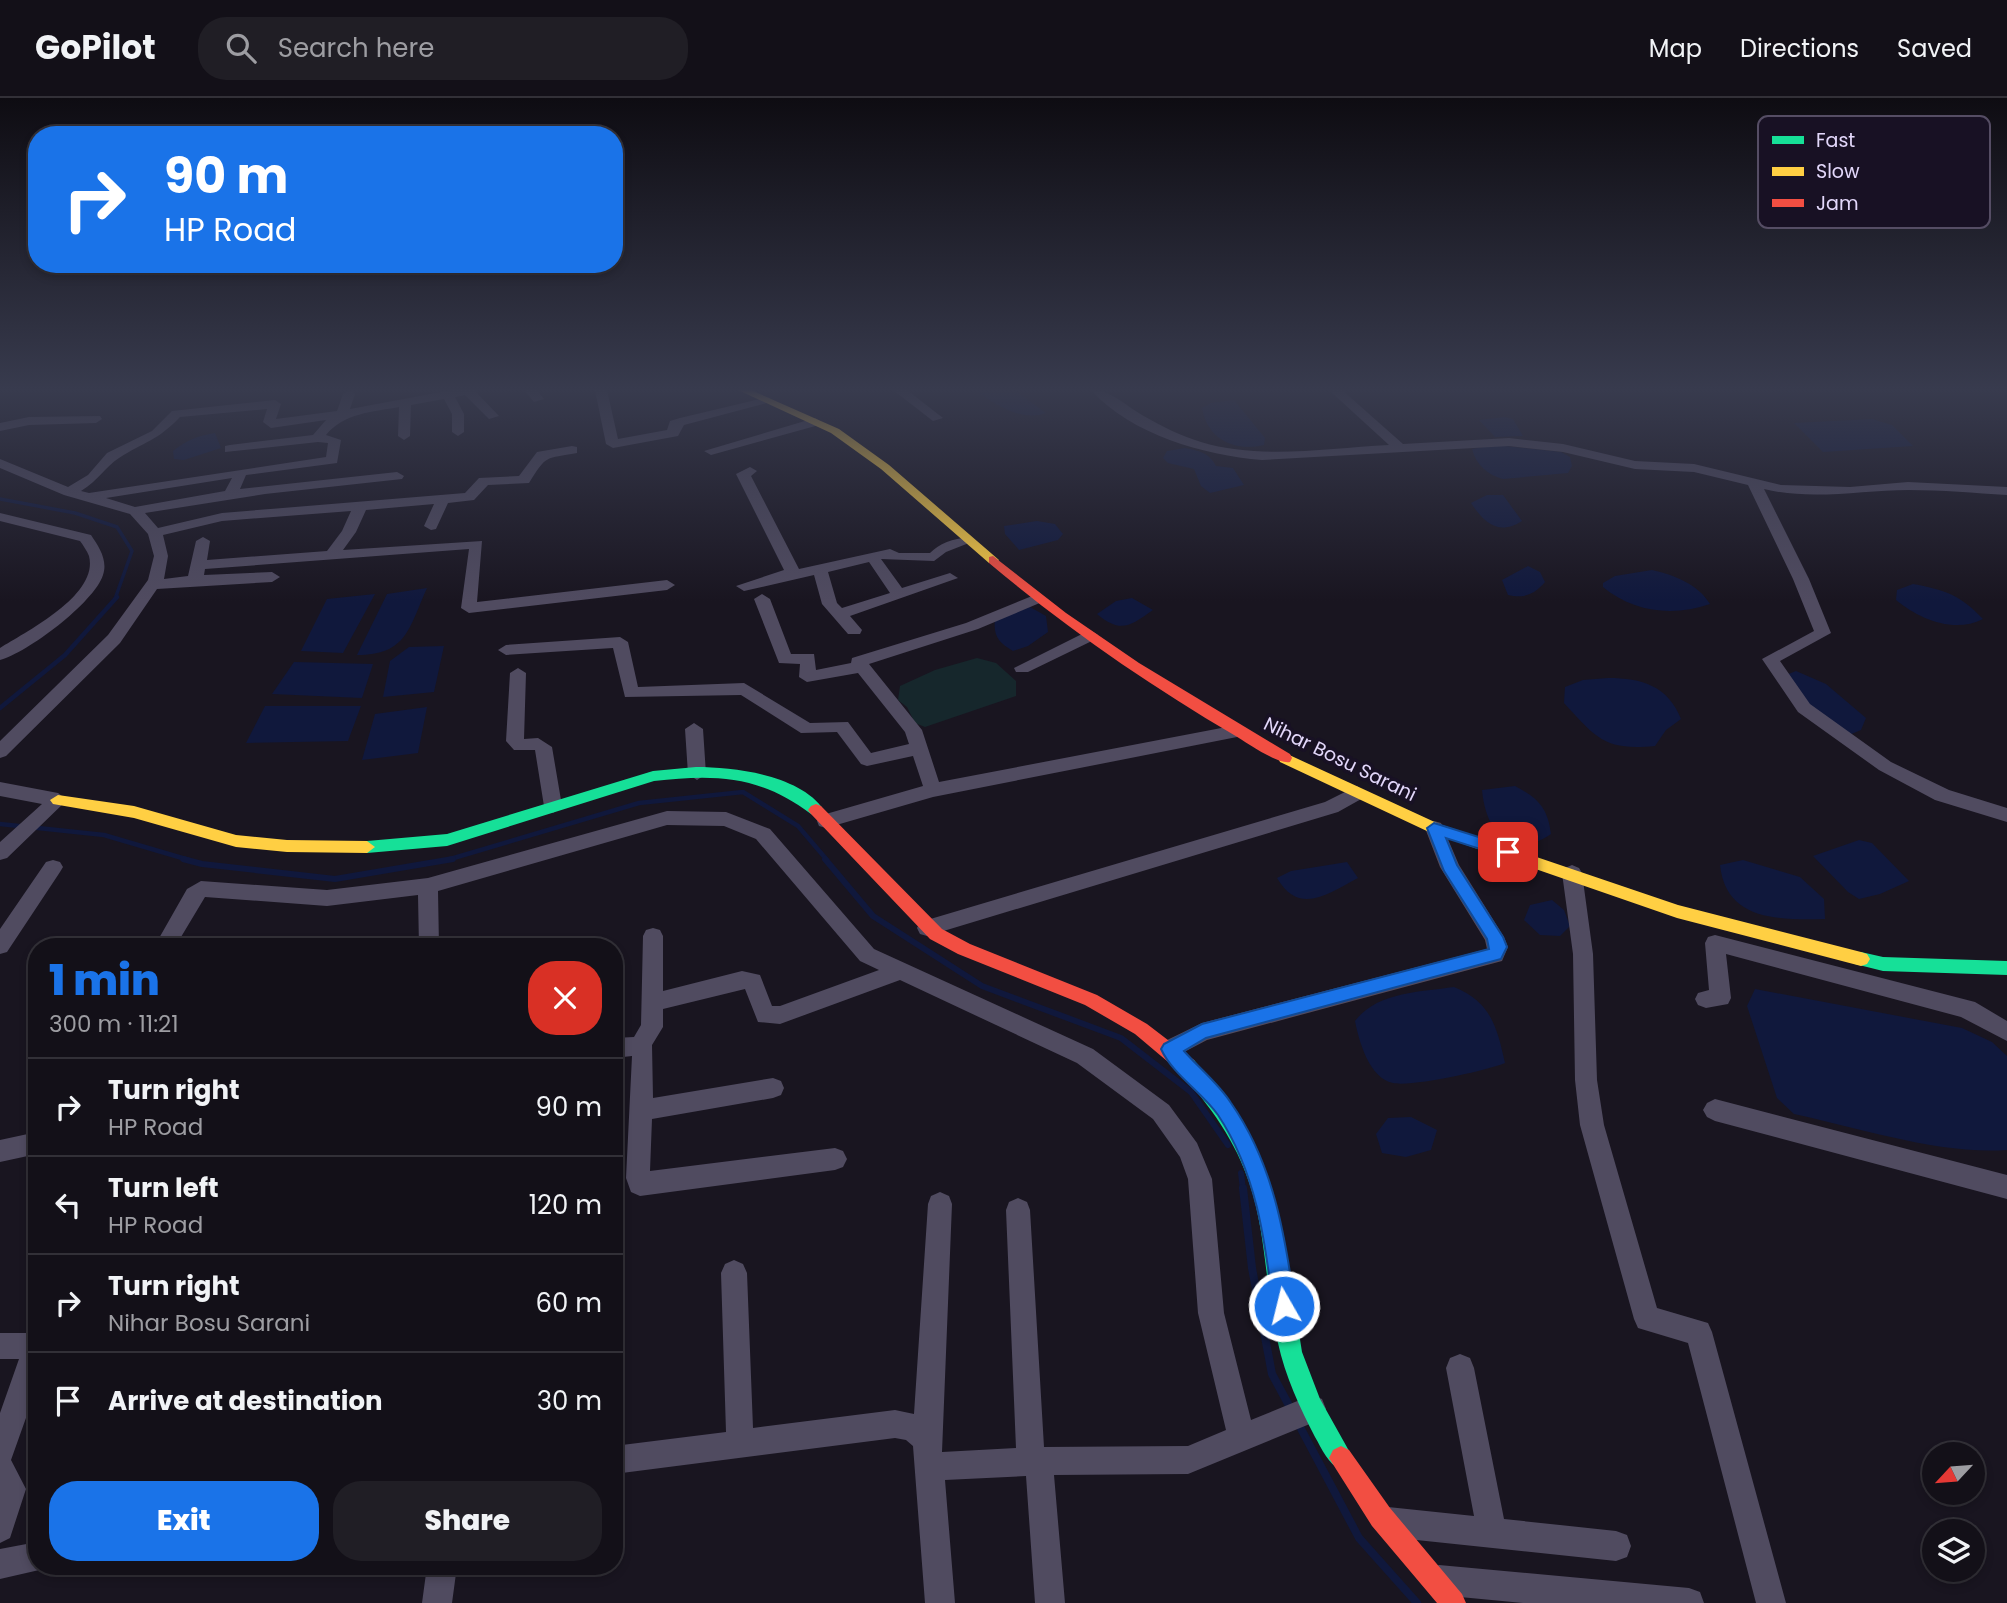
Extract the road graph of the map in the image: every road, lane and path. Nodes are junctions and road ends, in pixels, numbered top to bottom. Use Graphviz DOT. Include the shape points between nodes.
graph roads {
  1 [pos="108,460"];
  2 [pos="330,460"];
  3 [pos="534,460"];
  4 [pos="876,460"];
  5 [pos="1613,460"];
  6 [pos="0,463"];
  7 [pos="750,471"];
  8 [pos="241,472"];
  9 [pos="397,476"];
  10 [pos="1755,485"];
  11 [pos="69,492"];
  12 [pos="2007,492"];
  13 [pos="230,495"];
  14 [pos="89,497"];
  15 [pos="443,499"];
  16 [pos="361,504"];
  17 [pos="135,512"];
  18 [pos="0,517"];
  19 [pos="431,526"];
  20 [pos="155,533"];
  21 [pos="203,541"];
  22 [pos="967,541"];
  23 [pos="333,553"];
  24 [pos="873,558"];
  25 [pos="820,570"];
  26 [pos="196,572"];
  27 [pos="791,573"];
  28 [pos="272,577"];
  29 [pos="950,578"];
  30 [pos="667,584"];
  31 [pos="152,585"];
  32 [pos="744,586"];
  33 [pos="899,595"];
  34 [pos="762,599"];
  35 [pos="1037,599"];
  36 [pos="839,614"];
  37 [pos="854,630"];
  38 [pos="1090,635"];
  39 [pos="506,650"];
  40 [pos="1,654"];
  41 [pos="859,667"];
  42 [pos="1022,668"];
  43 [pos="518,673"];
  44 [pos="694,729"];
  45 [pos="1237,731"];
  46 [pos="920,748"];
  47 [pos="0,752"];
  48 [pos="697,774"];
  49 [pos="0,789"];
  50 [pos="933,790"];
  51 [pos="1357,793"];
  52 [pos="58,800"];
  53 [pos="553,806"];
  54 [pos="2007,815"];
  55 [pos="826,821"];
  56 [pos="1434,828"];
  57 [pos="0,853"];
  58 [pos="53,867"];
  59 [pos="1572,873"];
  60 [pos="428,886"];
  61 [pos="928,928"];
  62 [pos="653,936"];
  63 [pos="169,938"];
  64 [pos="429,938"];
  65 [pos="0,946"];
  66 [pos="2007,968"];
  67 [pos="901,971"];
  68 [pos="1706,999"];
  69 [pos="652,1003"];
  70 [pos="2007,1032"];
  71 [pos="640,1046"];
  72 [pos="623,1047"];
  73 [pos="1171,1049"];
  74 [pos="773,1088"];
  75 [pos="641,1110"];
  76 [pos="1715,1110"];
  77 [pos="28,1145"];
  78 [pos="0,1151"];
  79 [pos="835,1159"];
  80 [pos="2007,1188"];
  81 [pos="940,1204"];
  82 [pos="1018,1210"];
  83 [pos="734,1273"];
  84 [pos="0,1346"];
  85 [pos="28,1347"];
  86 [pos="1460,1368"];
  87 [pos="28,1373"];
  88 [pos="1306,1412"];
  89 [pos="1254,1433"];
  90 [pos="927,1439"];
  91 [pos="740,1443"];
  92 [pos="0,1453"];
  93 [pos="623,1459"];
  94 [pos="1035,1461"];
  95 [pos="930,1467"];
  96 [pos="0,1468"];
  97 [pos="1387,1522"];
  98 [pos="0,1528"];
  99 [pos="1492,1532"];
  100 [pos="1616,1546"];
  101 [pos="28,1559"];
  102 [pos="0,1564"];
  103 [pos="441,1575"];
  104 [pos="1432,1579"];
  105 [pos="437,1603"];
  106 [pos="940,1603"];
  107 [pos="1050,1603"];
  108 [pos="1453,1603"];
  109 [pos="1689,1603"];
  110 [pos="1771,1603"];
  1 -- 11 [label="street" via="93,478"];
  2 -- 8 [label="street"];
  3 -- 15 [label="street" via="524,480 484,481 469,498"];
  4 -- 22 [label="street, Nihar Bosu Sarani"];
  5 -- 10 [label="street" via="1694,468"];
  6 -- 11 [label="street"];
  7 -- 27 [label="street" via="743,474"];
  8 -- 13 [label="street"];
  8 -- 14 [label="street"];
  9 -- 13 [label="street"];
  10 -- 12 [label="street"];
  10 -- 54 [label="street" via="1824,633 1770,659 1804,708 1919,785"];
  11 -- 14 [label="street"];
  13 -- 17 [label="street"];
  14 -- 17 [label="street"];
  15 -- 16 [label="street"];
  15 -- 19 [label="street"];
  16 -- 20 [label="street" via="222,517"];
  16 -- 23 [label="street"];
  17 -- 20 [label="street"];
  18 -- 40 [label="street" via="86,538 99,569 94,583 66,612"];
  20 -- 31 [label="street" via="161,556"];
  21 -- 26 [label="street"];
  22 -- 24 [label="street" via="941,549 934,557 890,553"];
  22 -- 35 [label="street, Nihar Bosu Sarani"];
  23 -- 26 [label="street"];
  23 -- 30 [label="street" via="477,544 469,608"];
  24 -- 25 [label="street"];
  24 -- 33 [label="street"];
  25 -- 27 [label="street" via="799,576"];
  25 -- 36 [label="street" via="830,604"];
  26 -- 28 [label="street"];
  26 -- 31 [label="street"];
  27 -- 32 [label="street"];
  29 -- 33 [label="street"];
  31 -- 47 [label="street" via="114,639"];
  33 -- 36 [label="street"];
  34 -- 41 [label="street" via="785,659 807,657 807,677"];
  35 -- 38 [label="street, Nihar Bosu Sarani"];
  35 -- 41 [label="street" via="972,626 860,659"];
  36 -- 37 [label="street"];
  38 -- 42 [label="street"];
  38 -- 45 [label="street, Nihar Bosu Sarani"];
  39 -- 46 [label="street" via="620,642 631,693 744,689 807,729 842,726 867,760"];
  41 -- 46 [label="street" via="913,730"];
  43 -- 53 [label="street" via="515,741 520,746 543,747"];
  44 -- 48 [label="street"];
  45 -- 50 [label="street"];
  45 -- 51 [label="street, Nihar Bosu Sarani"];
  46 -- 50 [label="street"];
  48 -- 53 [label="street" via="653,776"];
  48 -- 55 [label="street" via="774,782"];
  49 -- 52 [label="street"];
  50 -- 55 [label="street"];
  51 -- 56 [label="street, Nihar Bosu Sarani"];
  51 -- 61 [label="street" via="1331,807"];
  52 -- 53 [label="street" via="134,812 236,841 389,847 447,840"];
  52 -- 57 [label="street"];
  55 -- 61 [label="street"];
  56 -- 59 [label="street, Nihar Bosu Sarani"];
  56 -- 73 [label="street" via="1450,867 1494,937 1495,954 1202,1032"];
  58 -- 65 [label="street"];
  59 -- 66 [label="street, Nihar Bosu Sarani" via="1677,911 1859,959 1883,964"];
  59 -- 110 [label="street" via="1583,954 1586,1080 1594,1133 1647,1320 1699,1332"];
  60 -- 63 [label="street" via="327,898 201,890 194,894"];
  60 -- 64 [label="street"];
  60 -- 67 [label="street" via="650,821 726,819 762,834 861,950"];
  61 -- 73 [label="street" via="977,955 1106,1006"];
  62 -- 69 [label="street"];
  67 -- 69 [label="street" via="780,1015 766,1015 752,981 742,980"];
  67 -- 89 [label="street" via="1085,1056 1156,1105 1184,1143 1200,1178 1212,1313"];
  68 -- 70 [label="street" via="1720,998 1715,943 1967,1009"];
  69 -- 71 [label="street" via="652,1027"];
  71 -- 72 [label="street"];
  71 -- 75 [label="street"];
  73 -- 88 [label="street" via="1224,1107 1254,1158 1275,1238 1290,1350"];
  74 -- 75 [label="street"];
  75 -- 79 [label="street" via="638,1178 644,1186"];
  76 -- 80 [label="street"];
  77 -- 78 [label="street"];
  81 -- 90 [label="street"];
  82 -- 94 [label="street"];
  83 -- 91 [label="street"];
  84 -- 85 [label="street"];
  86 -- 99 [label="street"];
  87 -- 92 [label="street"];
  88 -- 89 [label="street"];
  88 -- 97 [label="street"];
  89 -- 94 [label="street" via="1188,1460"];
  90 -- 91 [label="street" via="912,1427 895,1424"];
  90 -- 95 [label="street"];
  91 -- 93 [label="street"];
  94 -- 95 [label="street"];
  94 -- 107 [label="street"];
  95 -- 106 [label="street"];
  96 -- 98 [label="street" via="12,1489"];
  97 -- 99 [label="street"];
  97 -- 104 [label="street"];
  99 -- 100 [label="street"];
  101 -- 102 [label="street"];
  103 -- 105 [label="street"];
  104 -- 108 [label="street"];
  104 -- 109 [label="street"];
}
